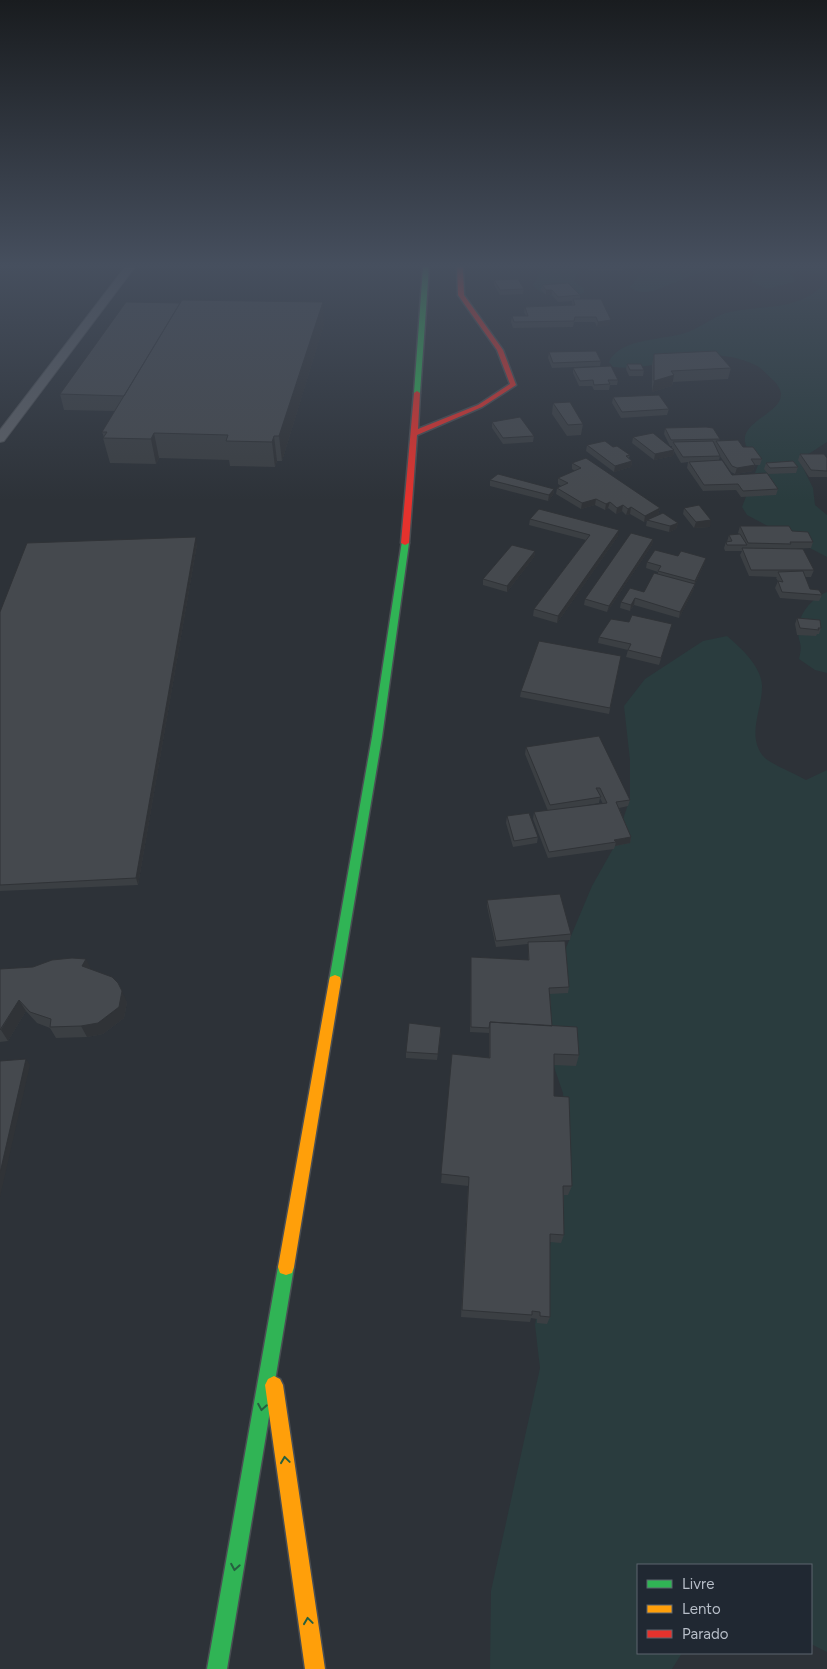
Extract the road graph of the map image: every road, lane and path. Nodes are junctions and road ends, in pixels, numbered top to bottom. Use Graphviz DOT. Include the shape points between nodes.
graph roads {
  1 [pos="71,345"];
  2 [pos="421,345"];
  3 [pos="496,345"];
  4 [pos="415,432"];
  5 [pos="0,438"];
  6 [pos="271,1359"];
  7 [pos="217,1669"];
  8 [pos="315,1669"];
  1 -- 5 [label="lane"];
  2 -- 4 [label="main road"];
  3 -- 4 [label="main road" via="513,385 480,406"];
  4 -- 6 [label="main road" via="409,518 378,738"];
  6 -- 7 [label="main road, one-way"];
  8 -- 6 [label="main road, one-way"];
}
